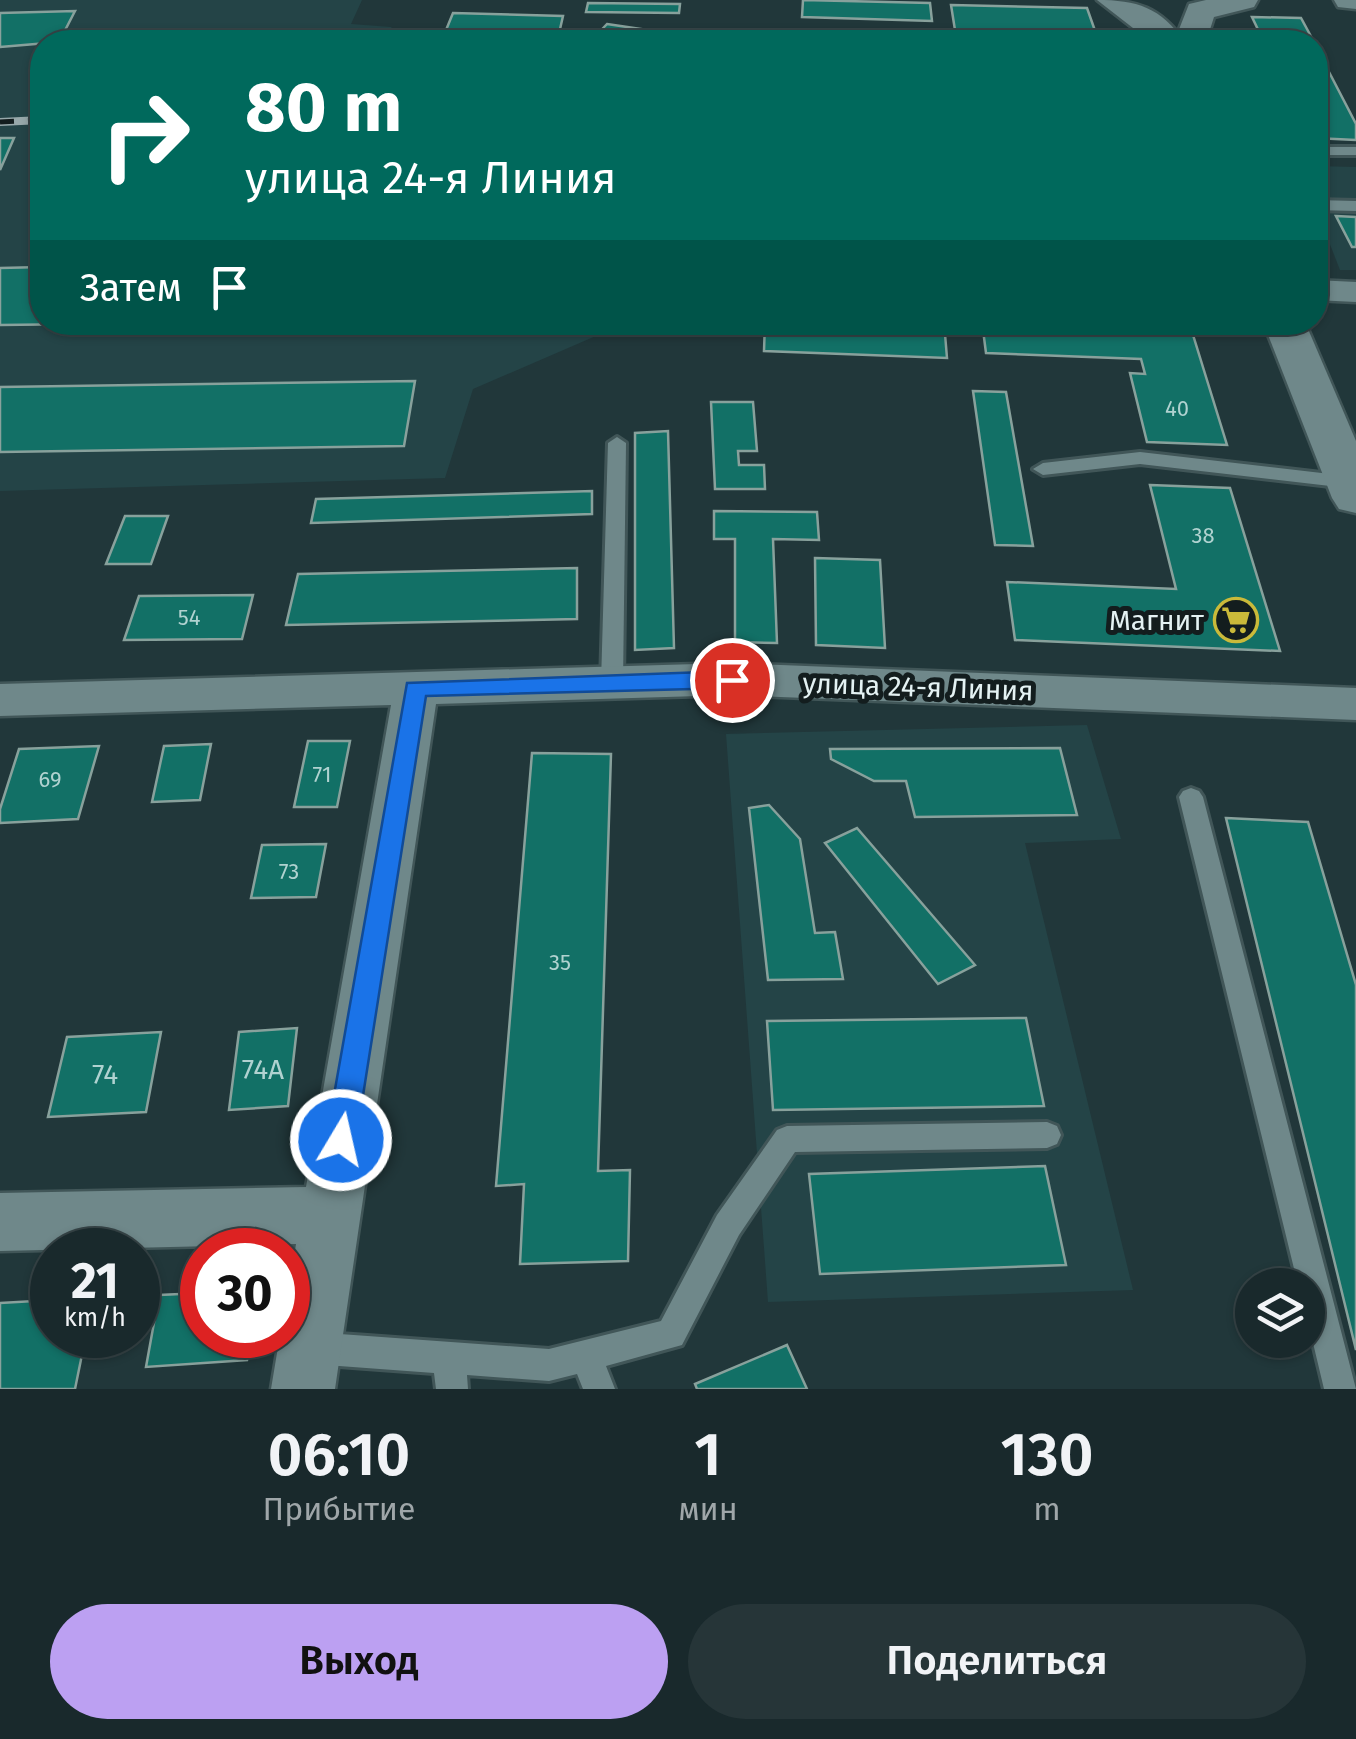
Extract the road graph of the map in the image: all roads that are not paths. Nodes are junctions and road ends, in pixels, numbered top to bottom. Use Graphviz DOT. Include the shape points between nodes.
graph roads {
  1 [pos="1112,0"];
  2 [pos="1243,0"];
  3 [pos="1348,0"];
  4 [pos="1356,0"];
  5 [pos="1157,30"];
  6 [pos="1194,30"];
  7 [pos="1328,152"];
  8 [pos="1356,152"];
  9 [pos="1328,205"];
  10 [pos="1356,206"];
  11 [pos="1328,291"];
  12 [pos="1356,292"];
  13 [pos="1289,335"];
  14 [pos="617,444"];
  15 [pos="1043,469"];
  16 [pos="1354,488"];
  17 [pos="612,683"];
  18 [pos="416,688"];
  19 [pos="0,700"];
  20 [pos="1356,704"];
  21 [pos="1191,797"];
  22 [pos="1046,1135"];
  23 [pos="328,1215"];
  24 [pos="0,1222"];
  25 [pos="586,1355"];
  26 [pos="306,1369"];
  27 [pos="450,1373"];
  28 [pos="598,1389"];
  29 [pos="1340,1389"];
  1 -- 5 [label="main road"];
  2 -- 6 [label="main road" via="1200,11"];
  3 -- 4 [label="main road"];
  7 -- 8 [label="lane"];
  9 -- 10 [label="lane"];
  11 -- 12 [label="street"];
  13 -- 16 [label="main road"];
  14 -- 17 [label="lane"];
  15 -- 16 [label="lane" via="1140,458"];
  17 -- 18 [label="street, улица 24-я Линия"];
  17 -- 20 [label="street, улица 24-я Линия" via="732,680"];
  18 -- 19 [label="street, улица 24-я Линия"];
  18 -- 23 [label="street"];
  21 -- 29 [label="lane"];
  22 -- 25 [label="lane" via="787,1139 728,1226 671,1334"];
  23 -- 24 [label="street"];
  23 -- 26 [label="street"];
  25 -- 27 [label="lane" via="549,1365"];
  25 -- 28 [label="lane"];
  26 -- 27 [label="lane"];
}
